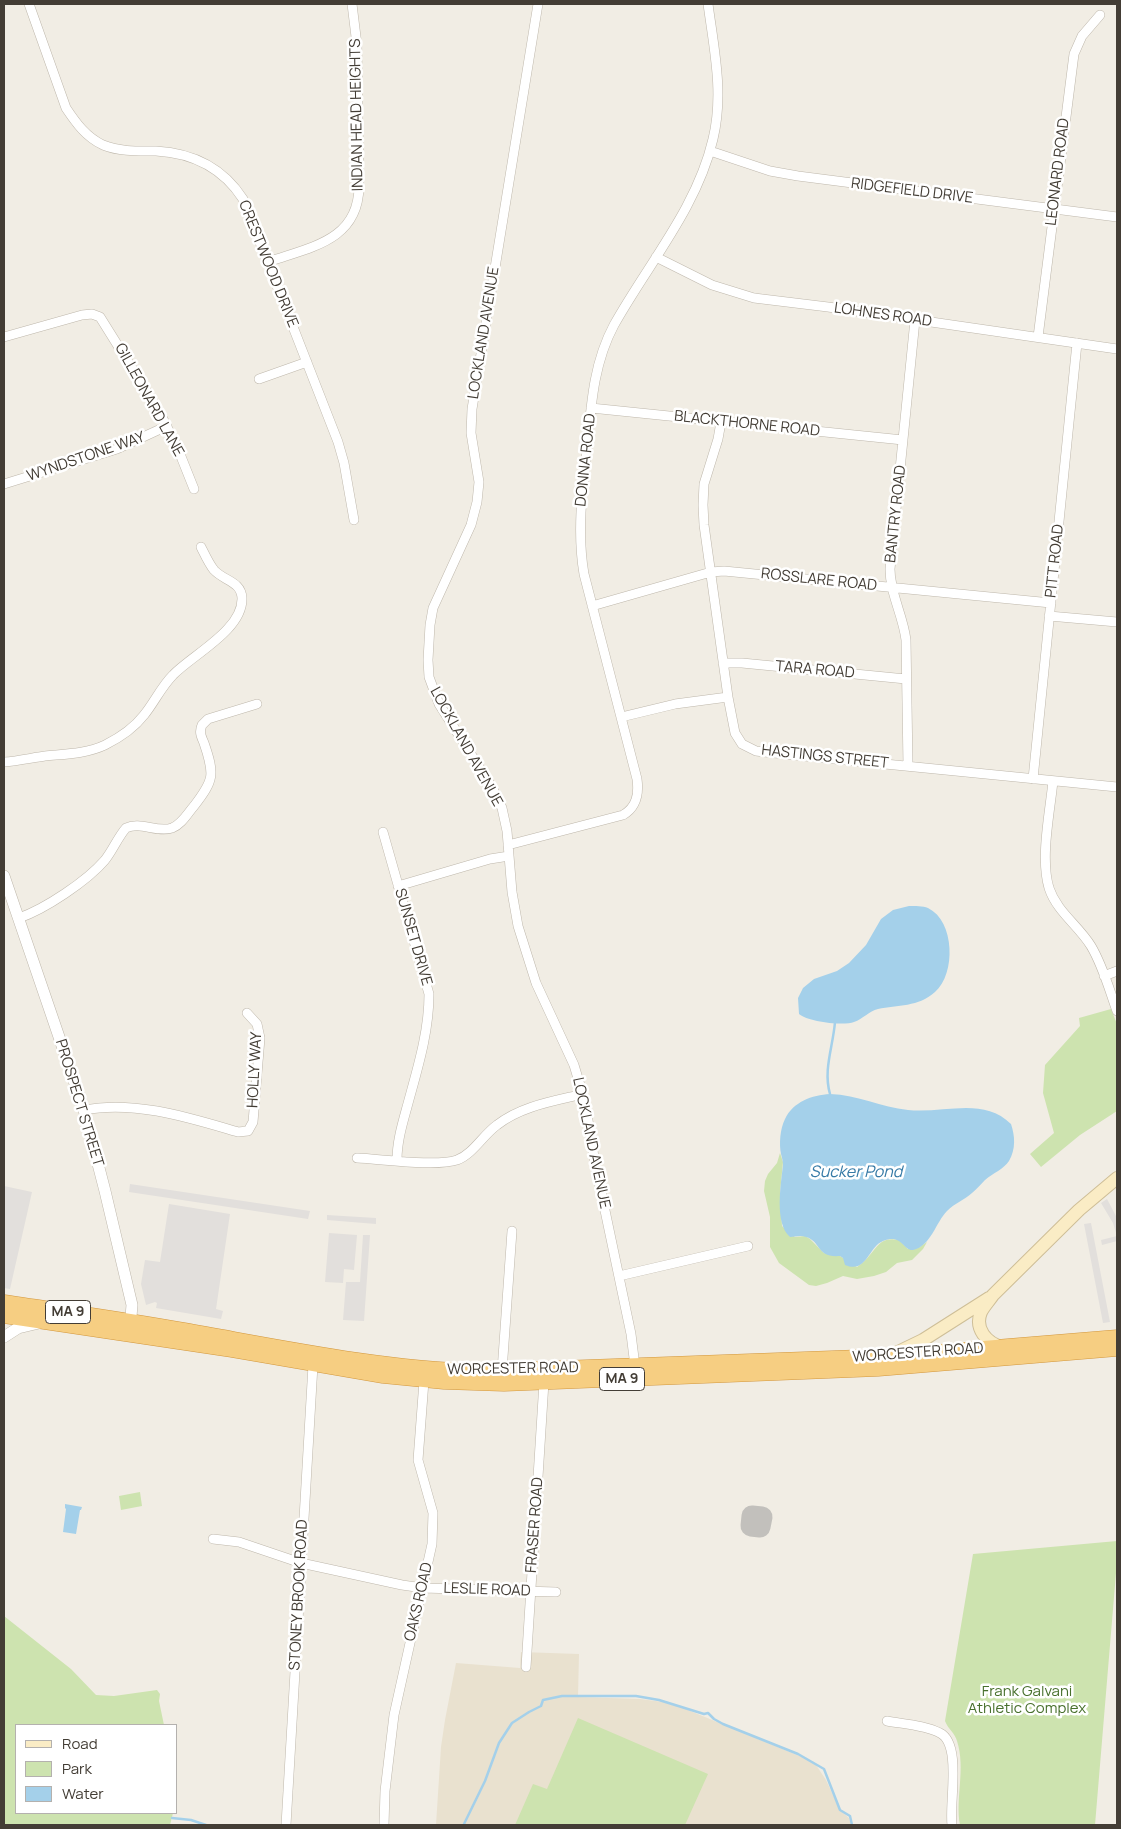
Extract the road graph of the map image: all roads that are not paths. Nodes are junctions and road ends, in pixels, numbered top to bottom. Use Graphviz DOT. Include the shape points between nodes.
graph roads {
  1 [pos="29,4"];
  2 [pos="352,4"];
  3 [pos="538,4"];
  4 [pos="708,4"];
  5 [pos="1100,16"];
  6 [pos="710,151"];
  7 [pos="1054,208"];
  8 [pos="1117,217"];
  9 [pos="656,257"];
  10 [pos="268,262"];
  11 [pos="915,320"];
  12 [pos="4,337"];
  13 [pos="1038,337"];
  14 [pos="1077,343"];
  15 [pos="1117,349"];
  16 [pos="307,362"];
  17 [pos="259,379"];
  18 [pos="591,408"];
  19 [pos="722,422"];
  20 [pos="167,426"];
  21 [pos="903,440"];
  22 [pos="4,484"];
  23 [pos="194,489"];
  24 [pos="354,520"];
  25 [pos="201,547"];
  26 [pos="710,572"];
  27 [pos="891,587"];
  28 [pos="1051,603"];
  29 [pos="592,606"];
  30 [pos="1049,616"];
  31 [pos="1117,622"];
  32 [pos="723,663"];
  33 [pos="906,679"];
  34 [pos="728,697"];
  35 [pos="257,704"];
  36 [pos="621,717"];
  37 [pos="4,762"];
  38 [pos="908,766"];
  39 [pos="1033,779"];
  40 [pos="1053,781"];
  41 [pos="1117,787"];
  42 [pos="383,832"];
  43 [pos="508,845"];
  44 [pos="509,856"];
  45 [pos="4,876"];
  46 [pos="398,886"];
  47 [pos="19,918"];
  48 [pos="1117,971"];
  49 [pos="1104,976"];
  50 [pos="1117,1010"];
  51 [pos="247,1013"];
  52 [pos="583,1094"];
  53 [pos="84,1110"];
  54 [pos="357,1158"];
  55 [pos="397,1160"];
  56 [pos="1117,1178"];
  57 [pos="512,1231"];
  58 [pos="748,1246"];
  59 [pos="619,1276"];
  60 [pos="993,1295"];
  61 [pos="4,1302"];
  62 [pos="4,1316"];
  63 [pos="42,1323"];
  64 [pos="130,1328"];
  65 [pos="4,1337"];
  66 [pos="1117,1337"];
  67 [pos="1002,1347"];
  68 [pos="1117,1349"];
  69 [pos="887,1356"];
  70 [pos="313,1365"];
  71 [pos="635,1366"];
  72 [pos="502,1371"];
  73 [pos="424,1380"];
  74 [pos="544,1382"];
  75 [pos="214,1538"];
  76 [pos="301,1563"];
  77 [pos="423,1588"];
  78 [pos="531,1591"];
  79 [pos="556,1592"];
  80 [pos="526,1668"];
  81 [pos="887,1720"];
  82 [pos="286,1825"];
  83 [pos="384,1825"];
  84 [pos="952,1825"];
  1 -- 10 [label="street, CRESTWOOD DRIVE" via="62,100 81,128 94,140 110,147 173,153 217,170 242,199"];
  2 -- 10 [label="street, INDIAN HEAD HEIGHTS" via="358,64 358,206 350,222 338,233"];
  3 -- 43 [label="street, LOCKLAND AVENUE" via="472,409 471,433 479,482 477,502 471,525 434,608 428,660 434,695 498,799 505,819"];
  4 -- 6 [label="street, DONNA ROAD" via="718,97"];
  5 -- 7 [label="street, LEONARD ROAD" via="1082,36 1074,54"];
  6 -- 7 [label="street, RIDGEFIELD DRIVE" via="764,169 798,176"];
  6 -- 9 [label="street, DONNA ROAD" via="690,200"];
  7 -- 8 [label="street, RIDGEFIELD DRIVE"];
  7 -- 13 [label="street, LEONARD ROAD"];
  9 -- 11 [label="street, LOHNES ROAD" via="702,281 744,296"];
  9 -- 18 [label="street, DONNA ROAD" via="606,343 597,369"];
  10 -- 16 [label="street, CRESTWOOD DRIVE"];
  11 -- 13 [label="street, LOHNES ROAD"];
  11 -- 21 [label="street, BANTRY ROAD"];
  12 -- 20 [label="street, GILLEONARD LANE" via="82,315 97,315"];
  13 -- 14 [label="street, LOHNES ROAD"];
  14 -- 15 [label="street, LOHNES ROAD"];
  14 -- 28 [label="street, PITT ROAD"];
  16 -- 17 [label="street"];
  16 -- 24 [label="street, CRESTWOOD DRIVE" via="343,458"];
  18 -- 19 [label="street, BLACKTHORNE ROAD"];
  18 -- 29 [label="street, DONNA ROAD" via="580,527 582,563"];
  19 -- 21 [label="street, BLACKTHORNE ROAD"];
  19 -- 26 [label="street, HASTINGS STREET" via="703,494"];
  20 -- 22 [label="street, WYNDSTONE WAY" via="117,449"];
  20 -- 23 [label="street, GILLEONARD LANE"];
  21 -- 27 [label="street, BANTRY ROAD"];
  25 -- 37 [label="street" via="214,569 235,583 241,593 240,610 218,639 173,675 144,715 121,736 85,751"];
  26 -- 27 [label="street, ROSSLARE ROAD" via="731,571"];
  26 -- 29 [label="street, ROSSLARE ROAD"];
  26 -- 32 [label="street, HASTINGS STREET"];
  27 -- 28 [label="street, ROSSLARE ROAD"];
  27 -- 33 [label="street, BANTRY ROAD" via="905,632"];
  28 -- 30 [label="street, PITT ROAD"];
  29 -- 36 [label="street, DONNA ROAD"];
  30 -- 31 [label="street"];
  30 -- 39 [label="street, PITT ROAD"];
  32 -- 33 [label="street, TARA ROAD"];
  32 -- 34 [label="street, HASTINGS STREET"];
  33 -- 38 [label="street, BANTRY ROAD"];
  34 -- 36 [label="street" via="675,704"];
  34 -- 38 [label="street, HASTINGS STREET" via="734,733 742,744 756,750"];
  35 -- 47 [label="street" via="213,718 202,725 200,733 211,766 210,781 205,793 182,821 167,829 134,825 126,828 110,854 88,876 41,908"];
  36 -- 43 [label="street, DONNA ROAD" via="638,787 636,801 629,812"];
  38 -- 39 [label="street, HASTINGS STREET"];
  39 -- 40 [label="street, HASTINGS STREET"];
  40 -- 41 [label="street, HASTINGS STREET"];
  40 -- 49 [label="street" via="1045,862 1049,889 1057,905 1092,948"];
  42 -- 46 [label="street, SUNSET DRIVE"];
  43 -- 44 [label="street, LOCKLAND AVENUE"];
  44 -- 46 [label="street"];
  44 -- 52 [label="street, LOCKLAND AVENUE" via="514,904 532,972 574,1065"];
  45 -- 47 [label="street, PROSPECT STREET"];
  46 -- 55 [label="street, SUNSET DRIVE" via="426,982 429,1007 424,1044 399,1136"];
  47 -- 53 [label="street, PROSPECT STREET"];
  48 -- 49 [label="street"];
  49 -- 50 [label="street"];
  51 -- 53 [label="street, HOLLY WAY" via="257,1024 260,1038 253,1122 248,1131 238,1132 165,1112 106,1108"];
  52 -- 55 [label="street" via="512,1115 497,1124 457,1160"];
  52 -- 59 [label="street, LOCKLAND AVENUE"];
  53 -- 64 [label="street, PROSPECT STREET" via="130,1300"];
  54 -- 55 [label="street"];
  56 -- 60 [label="main road" via="1079,1210"];
  57 -- 72 [label="street"];
  58 -- 59 [label="street"];
  59 -- 71 [label="street, LOCKLAND AVENUE"];
  60 -- 67 [label="main road" via="982,1311 980,1329 987,1339"];
  60 -- 69 [label="main road" via="923,1340"];
  61 -- 64 [label="highway, WORCESTER ROAD / MA 9"];
  62 -- 63 [label="highway, WORCESTER ROAD / MA 9"];
  63 -- 64 [label="highway, WORCESTER ROAD / MA 9"];
  63 -- 65 [label="street" via="18,1328"];
  64 -- 70 [label="highway, WORCESTER ROAD / MA 9"];
  64 -- 72 [label="highway, WORCESTER ROAD / MA 9" via="396,1365 456,1371"];
  66 -- 67 [label="highway, WORCESTER ROAD / MA 9"];
  67 -- 69 [label="highway, WORCESTER ROAD / MA 9"];
  68 -- 74 [label="highway, WORCESTER ROAD / MA 9" via="878,1369"];
  69 -- 71 [label="highway, WORCESTER ROAD / MA 9"];
  70 -- 73 [label="highway, WORCESTER ROAD / MA 9"];
  70 -- 76 [label="street, STONEY BROOK ROAD"];
  71 -- 72 [label="highway, WORCESTER ROAD / MA 9"];
  73 -- 74 [label="highway, WORCESTER ROAD / MA 9" via="504,1384"];
  73 -- 77 [label="street, OAKS ROAD" via="418,1460 431,1502 434,1529"];
  74 -- 78 [label="street, FRASER ROAD"];
  75 -- 76 [label="street, LESLIE ROAD" via="239,1542"];
  76 -- 77 [label="street, LESLIE ROAD"];
  76 -- 82 [label="street, STONEY BROOK ROAD"];
  77 -- 78 [label="street, LESLIE ROAD"];
  77 -- 83 [label="street, OAKS ROAD" via="394,1715"];
  78 -- 79 [label="street, LESLIE ROAD"];
  78 -- 80 [label="street, FRASER ROAD"];
  81 -- 84 [label="street" via="936,1731 948,1740 953,1772"];
}
